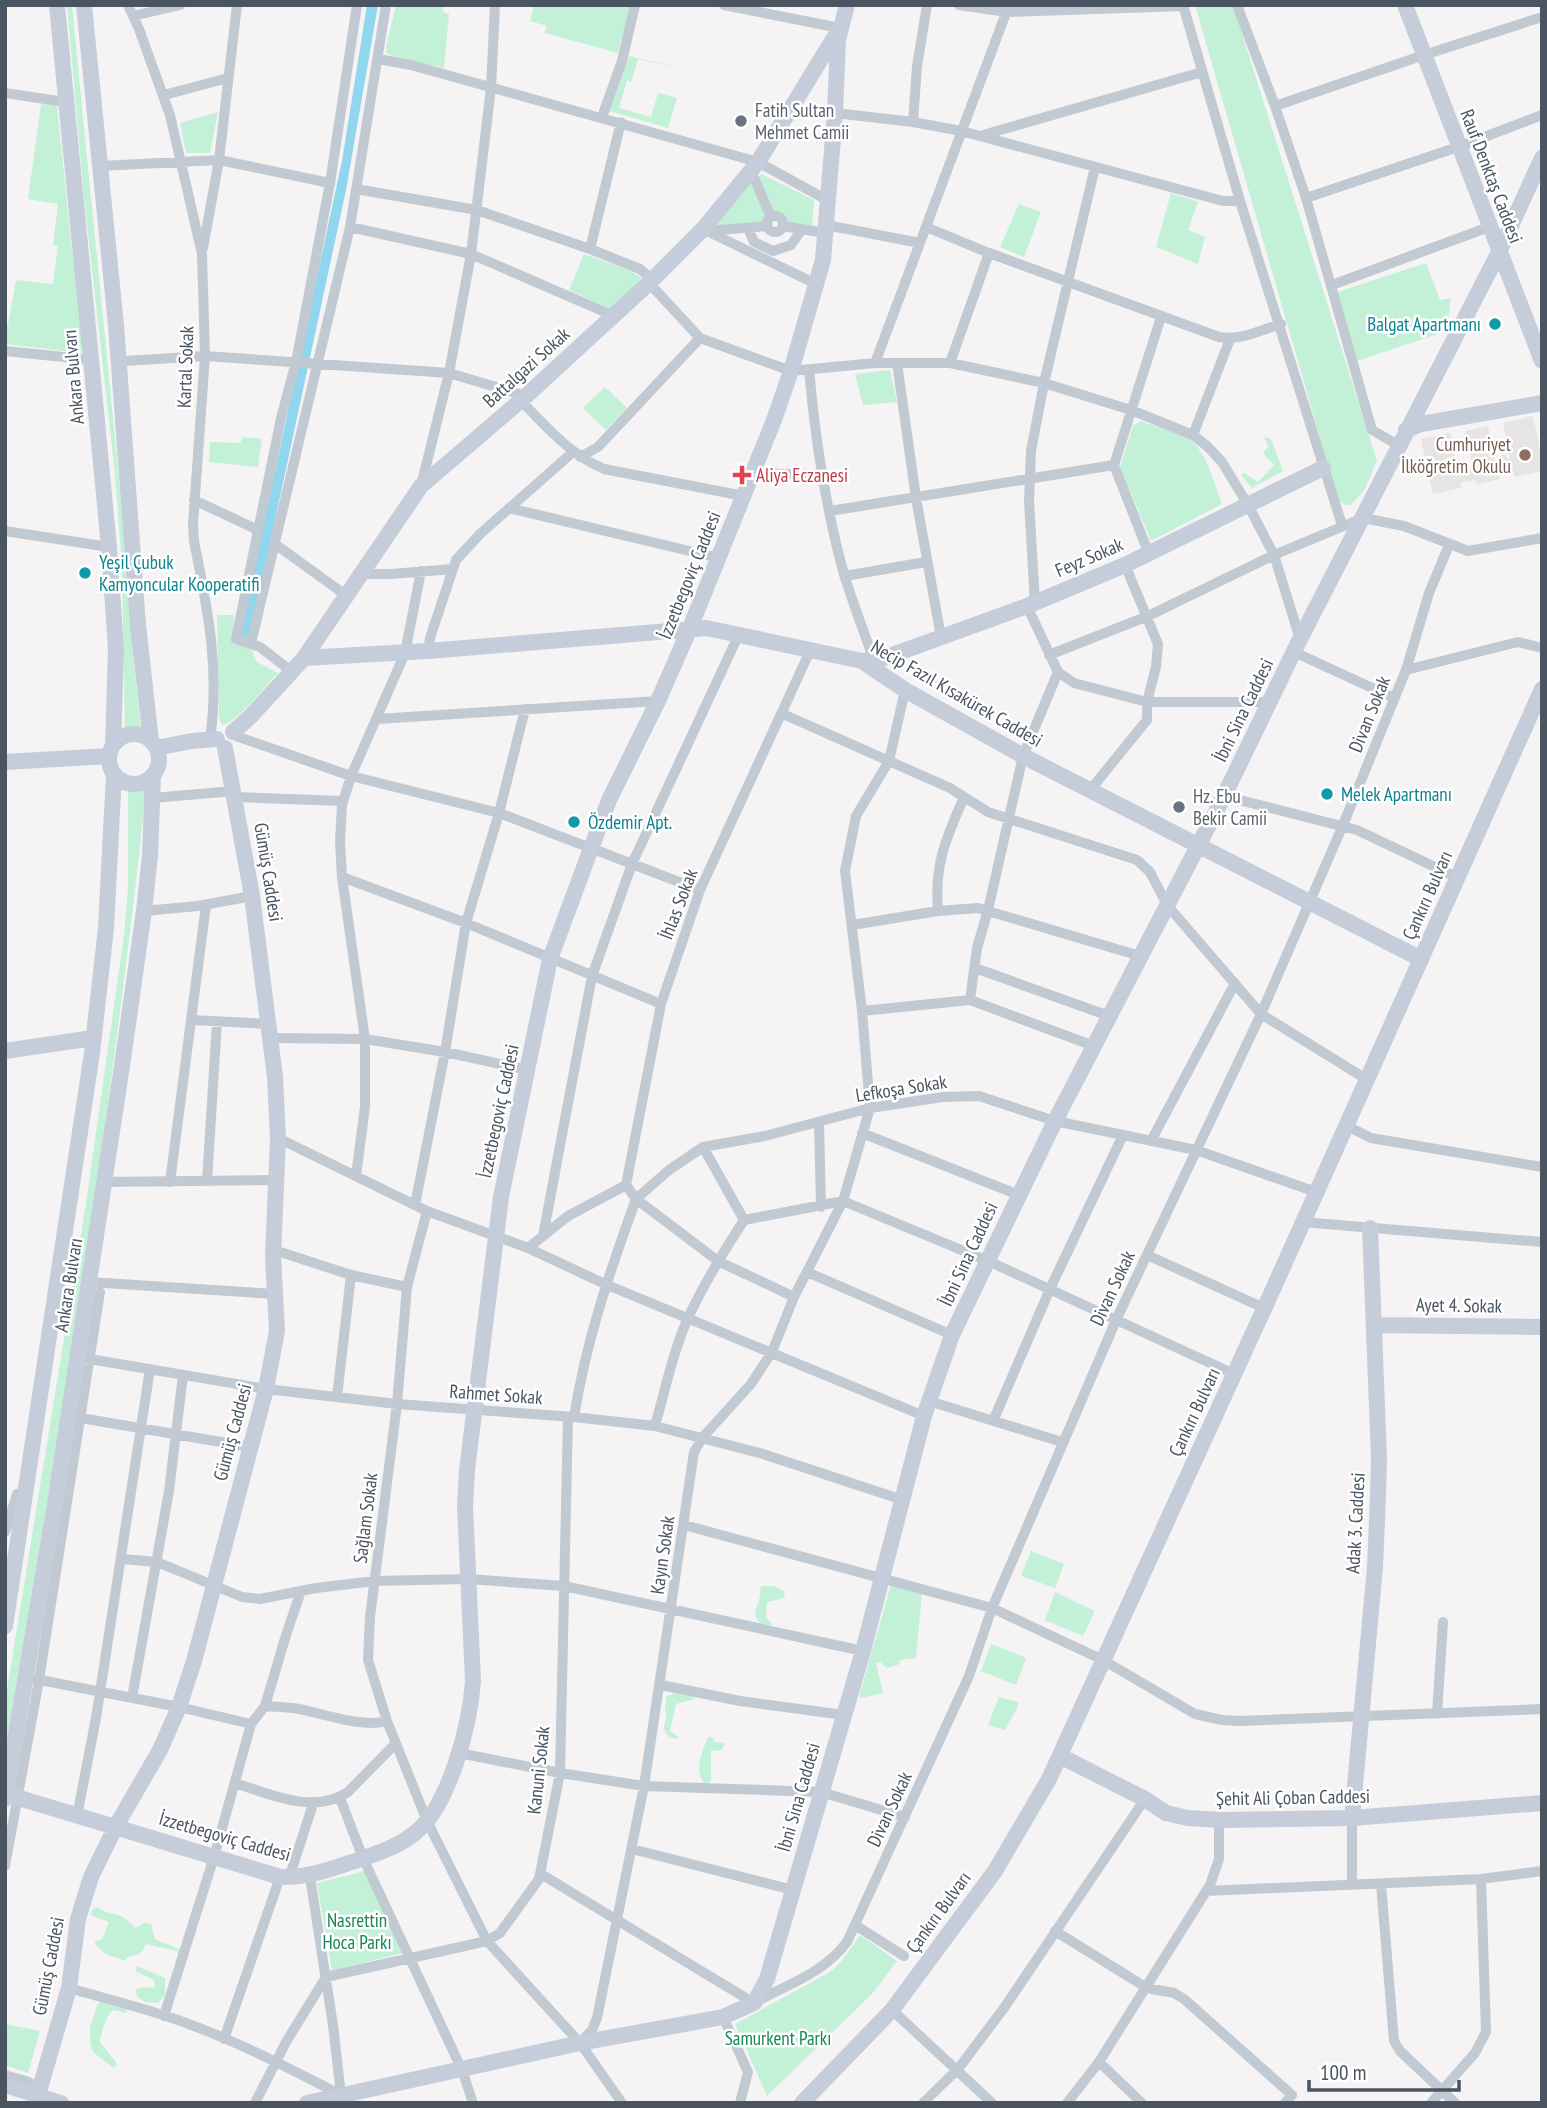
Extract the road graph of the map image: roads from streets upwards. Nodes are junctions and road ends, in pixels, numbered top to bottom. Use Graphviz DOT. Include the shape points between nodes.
graph roads {
  1 [pos="57,5"];
  2 [pos="84,5"];
  3 [pos="128,5"];
  4 [pos="180,5"];
  5 [pos="237,5"];
  6 [pos="357,5"];
  7 [pos="386,5"];
  8 [pos="495,5"];
  9 [pos="635,5"];
  10 [pos="724,5"];
  11 [pos="846,5"];
  12 [pos="928,5"];
  13 [pos="958,5"];
  14 [pos="1237,5"];
  15 [pos="1405,5"];
  16 [pos="1184,6"];
  17 [pos="1008,8"];
  18 [pos="133,16"];
  19 [pos="1542,17"];
  20 [pos="840,28"];
  21 [pos="1423,55"];
  22 [pos="378,59"];
  23 [pos="1202,72"];
  24 [pos="228,78"];
  25 [pos="491,88"];
  26 [pos="5,93"];
  27 [pos="164,95"];
  28 [pos="65,102"];
  29 [pos="1275,106"];
  30 [pos="835,113"];
  31 [pos="1542,115"];
  32 [pos="602,117"];
  33 [pos="621,122"];
  34 [pos="913,122"];
  35 [pos="961,131"];
  36 [pos="980,136"];
  37 [pos="1458,147"];
  38 [pos="1542,158"];
  39 [pos="181,160"];
  40 [pos="219,160"];
  41 [pos="100,166"];
  42 [pos="754,166"];
  43 [pos="1095,167"];
  44 [pos="330,183"];
  45 [pos="356,189"];
  46 [pos="1306,198"];
  47 [pos="827,200"];
  48 [pos="1240,201"];
  49 [pos="477,210"];
  50 [pos="774,225"];
  51 [pos="350,227"];
  52 [pos="926,227"];
  53 [pos="1489,227"];
  54 [pos="748,228"];
  55 [pos="802,229"];
  56 [pos="826,229"];
  57 [pos="706,230"];
  58 [pos="920,243"];
  59 [pos="590,249"];
  60 [pos="773,251"];
  61 [pos="1499,252"];
  62 [pos="989,253"];
  63 [pos="202,254"];
  64 [pos="471,254"];
  65 [pos="1068,281"];
  66 [pos="651,282"];
  67 [pos="816,284"];
  68 [pos="1332,285"];
  69 [pos="614,316"];
  70 [pos="1161,317"];
  71 [pos="1281,324"];
  72 [pos="700,338"];
  73 [pos="1230,339"];
  74 [pos="5,351"];
  75 [pos="205,356"];
  76 [pos="93,360"];
  77 [pos="125,361"];
  78 [pos="1542,361"];
  79 [pos="296,362"];
  80 [pos="315,363"];
  81 [pos="875,363"];
  82 [pos="897,363"];
  83 [pos="950,363"];
  84 [pos="808,369"];
  85 [pos="791,371"];
  86 [pos="449,373"];
  87 [pos="1044,383"];
  88 [pos="523,398"];
  89 [pos="1542,402"];
  90 [pos="1131,410"];
  91 [pos="1193,435"];
  92 [pos="1402,438"];
  93 [pos="576,455"];
  94 [pos="1114,465"];
  95 [pos="1323,468"];
  96 [pos="753,473"];
  97 [pos="822,475"];
  98 [pos="1029,480"];
  99 [pos="421,486"];
  100 [pos="744,496"];
  101 [pos="916,498"];
  102 [pos="194,500"];
  103 [pos="1248,505"];
  104 [pos="509,508"];
  105 [pos="830,511"];
  106 [pos="1363,518"];
  107 [pos="1342,525"];
  108 [pos="258,530"];
  109 [pos="5,531"];
  110 [pos="1542,538"];
  111 [pos="275,544"];
  112 [pos="1449,545"];
  113 [pos="109,547"];
  114 [pos="1149,554"];
  115 [pos="1274,555"];
  116 [pos="719,558"];
  117 [pos="926,562"];
  118 [pos="1125,565"];
  119 [pos="453,569"];
  120 [pos="421,571"];
  121 [pos="362,574"];
  122 [pos="845,576"];
  123 [pos="346,596"];
  124 [pos="1031,604"];
  125 [pos="1147,616"];
  126 [pos="690,628"];
  127 [pos="739,634"];
  128 [pos="941,637"];
  129 [pos="251,643"];
  130 [pos="1297,645"];
  131 [pos="1542,649"];
  132 [pos="810,651"];
  133 [pos="428,652"];
  134 [pos="405,653"];
  135 [pos="1049,655"];
  136 [pos="304,658"];
  137 [pos="868,660"];
  138 [pos="1406,670"];
  139 [pos="291,671"];
  140 [pos="1058,672"];
  141 [pos="1542,689"];
  142 [pos="905,690"];
  143 [pos="1394,698"];
  144 [pos="658,701"];
  145 [pos="1147,702"];
  146 [pos="1270,702"];
  147 [pos="525,709"];
  148 [pos="783,714"];
  149 [pos="377,719"];
  150 [pos="224,739"];
  151 [pos="154,744"];
  152 [pos="111,751"];
  153 [pos="1023,756"];
  154 [pos="889,761"];
  155 [pos="5,762"];
  156 [pos="114,774"];
  157 [pos="153,775"];
  158 [pos="351,776"];
  159 [pos="1091,789"];
  160 [pos="234,794"];
  161 [pos="1224,796"];
  162 [pos="964,797"];
  163 [pos="152,798"];
  164 [pos="343,801"];
  165 [pos="499,813"];
  166 [pos="1009,819"];
  167 [pos="1343,825"];
  168 [pos="1198,847"];
  169 [pos="590,850"];
  170 [pos="632,864"];
  171 [pos="342,877"];
  172 [pos="1458,878"];
  173 [pos="700,890"];
  174 [pos="252,896"];
  175 [pos="1309,904"];
  176 [pos="206,905"];
  177 [pos="1167,905"];
  178 [pos="988,910"];
  179 [pos="144,911"];
  180 [pos="938,911"];
  181 [pos="466,923"];
  182 [pos="852,925"];
  183 [pos="1140,956"];
  184 [pos="550,959"];
  185 [pos="1421,959"];
  186 [pos="975,968"];
  187 [pos="592,976"];
  188 [pos="1235,983"];
  189 [pos="970,1000"];
  190 [pos="661,1004"];
  191 [pos="862,1011"];
  192 [pos="1261,1014"];
  193 [pos="1110,1016"];
  194 [pos="192,1020"];
  195 [pos="217,1022"];
  196 [pos="270,1031"];
  197 [pos="93,1038"];
  198 [pos="365,1039"];
  199 [pos="1094,1046"];
  200 [pos="5,1051"];
  201 [pos="445,1052"];
  202 [pos="528,1070"];
  203 [pos="1366,1079"];
  204 [pos="870,1108"];
  205 [pos="1055,1121"];
  206 [pos="819,1122"];
  207 [pos="1345,1125"];
  208 [pos="862,1133"];
  209 [pos="1123,1135"];
  210 [pos="278,1138"];
  211 [pos="1151,1141"];
  212 [pos="703,1147"];
  213 [pos="1196,1150"];
  214 [pos="1542,1167"];
  215 [pos="356,1176"];
  216 [pos="277,1180"];
  217 [pos="207,1181"];
  218 [pos="104,1182"];
  219 [pos="170,1182"];
  220 [pos="626,1185"];
  221 [pos="1316,1192"];
  222 [pos="1019,1195"];
  223 [pos="636,1199"];
  224 [pos="844,1201"];
  225 [pos="415,1205"];
  226 [pos="821,1207"];
  227 [pos="427,1211"];
  228 [pos="744,1220"];
  229 [pos="1303,1222"];
  230 [pos="1370,1228"];
  231 [pos="543,1236"];
  232 [pos="496,1237"];
  233 [pos="1542,1242"];
  234 [pos="528,1248"];
  235 [pos="274,1250"];
  236 [pos="1147,1255"];
  237 [pos="718,1261"];
  238 [pos="988,1261"];
  239 [pos="807,1272"];
  240 [pos="351,1275"];
  241 [pos="604,1284"];
  242 [pos="95,1287"];
  243 [pos="407,1287"];
  244 [pos="1050,1289"];
  245 [pos="275,1294"];
  246 [pos="794,1297"];
  247 [pos="1264,1308"];
  248 [pos="688,1318"];
  249 [pos="1116,1318"];
  250 [pos="1375,1325"];
  251 [pos="1542,1327"];
  252 [pos="953,1335"];
  253 [pos="772,1352"];
  254 [pos="84,1358"];
  255 [pos="150,1369"];
  256 [pos="1234,1374"];
  257 [pos="183,1375"];
  258 [pos="266,1389"];
  259 [pos="338,1397"];
  260 [pos="397,1404"];
  261 [pos="927,1409"];
  262 [pos="476,1410"];
  263 [pos="75,1417"];
  264 [pos="571,1417"];
  265 [pos="993,1421"];
  266 [pos="655,1426"];
  267 [pos="141,1429"];
  268 [pos="177,1435"];
  269 [pos="703,1437"];
  270 [pos="1062,1442"];
  271 [pos="250,1447"];
  272 [pos="16,1494"];
  273 [pos="903,1500"];
  274 [pos="684,1525"];
  275 [pos="5,1531"];
  276 [pos="121,1559"];
  277 [pos="157,1562"];
  278 [pos="883,1578"];
  279 [pos="468,1579"];
  280 [pos="374,1581"];
  281 [pos="215,1584"];
  282 [pos="564,1586"];
  283 [pos="301,1591"];
  284 [pos="992,1608"];
  285 [pos="671,1609"];
  286 [pos="1443,1622"];
  287 [pos="5,1626"];
  288 [pos="863,1651"];
  289 [pos="1103,1660"];
  290 [pos="32,1679"];
  291 [pos="661,1685"];
  292 [pos="100,1692"];
  293 [pos="132,1698"];
  294 [pos="265,1706"];
  295 [pos="179,1707"];
  296 [pos="1542,1709"];
  297 [pos="1437,1714"];
  298 [pos="844,1715"];
  299 [pos="1360,1716"];
  300 [pos="387,1721"];
  301 [pos="251,1724"];
  302 [pos="396,1743"];
  303 [pos="459,1753"];
  304 [pos="1060,1756"];
  305 [pos="559,1773"];
  306 [pos="235,1783"];
  307 [pos="644,1786"];
  308 [pos="821,1792"];
  309 [pos="9,1797"];
  310 [pos="340,1798"];
  311 [pos="1145,1799"];
  312 [pos="1542,1803"];
  313 [pos="313,1804"];
  314 [pos="77,1815"];
  315 [pos="905,1817"];
  316 [pos="1352,1818"];
  317 [pos="1219,1820"];
  318 [pos="427,1821"];
  319 [pos="116,1826"];
  320 [pos="632,1849"];
  321 [pos="214,1857"];
  322 [pos="363,1858"];
  323 [pos="5,1866"];
  324 [pos="1542,1871"];
  325 [pos="541,1874"];
  326 [pos="285,1877"];
  327 [pos="310,1877"];
  328 [pos="1481,1879"];
  329 [pos="1381,1884"];
  330 [pos="1352,1885"];
  331 [pos="793,1890"];
  332 [pos="1206,1891"];
  333 [pos="616,1919"];
  334 [pos="855,1925"];
  335 [pos="1055,1931"];
  336 [pos="487,1941"];
  337 [pos="904,1956"];
  338 [pos="411,1958"];
  339 [pos="326,1977"];
  340 [pos="1147,1987"];
  341 [pos="69,1988"];
  342 [pos="754,2003"];
  343 [pos="892,2010"];
  344 [pos="164,2016"];
  345 [pos="723,2017"];
  346 [pos="224,2039"];
  347 [pos="580,2043"];
  348 [pos="275,2061"];
  349 [pos="1099,2063"];
  350 [pos="958,2069"];
  351 [pos="462,2070"];
  352 [pos="5,2075"];
  353 [pos="5,2085"];
  354 [pos="1442,2091"];
  355 [pos="34,2093"];
  356 [pos="342,2098"];
  357 [pos="1288,2099"];
  358 [pos="61,2103"];
  359 [pos="255,2103"];
  360 [pos="307,2103"];
  361 [pos="473,2103"];
  362 [pos="622,2103"];
  363 [pos="740,2103"];
  364 [pos="802,2103"];
  365 [pos="923,2103"];
  366 [pos="992,2103"];
  367 [pos="1067,2103"];
  368 [pos="1142,2103"];
  369 [pos="1430,2103"];
  370 [pos="1455,2103"];
  1 -- 28 [label="street, Ankara Bulvarı"];
  2 -- 41 [label="street"];
  3 -- 18 [label="street, Kartal Sokak"];
  4 -- 18 [label="street"];
  5 -- 24 [label="street"];
  6 -- 44 [label="street"];
  7 -- 22 [label="street"];
  8 -- 25 [label="street"];
  9 -- 32 [label="street"];
  10 -- 20 [label="street"];
  11 -- 20 [label="street, İzzetbegoviç Caddesi"];
  12 -- 34 [label="street"];
  13 -- 17 [label="street"];
  14 -- 29 [label="street"];
  15 -- 21 [label="street, Rauf Denktaş Caddesi"];
  16 -- 17 [label="street"];
  16 -- 23 [label="street"];
  17 -- 35 [label="street"];
  18 -- 27 [label="street, Kartal Sokak"];
  19 -- 21 [label="street"];
  20 -- 30 [label="street, İzzetbegoviç Caddesi"];
  20 -- 42 [label="street, Battalgazi Sokak"];
  21 -- 29 [label="street"];
  21 -- 37 [label="street, Rauf Denktaş Caddesi"];
  22 -- 25 [label="street"];
  22 -- 45 [label="street"];
  23 -- 36 [label="street"];
  23 -- 48 [label="street"];
  24 -- 27 [label="street"];
  24 -- 40 [label="street"];
  25 -- 32 [label="street"];
  25 -- 49 [label="street"];
  26 -- 28 [label="street"];
  27 -- 39 [label="street, Kartal Sokak"];
  28 -- 76 [label="street, Ankara Bulvarı"];
  29 -- 46 [label="street"];
  30 -- 34 [label="street"];
  30 -- 47 [label="street, İzzetbegoviç Caddesi"];
  31 -- 37 [label="street"];
  32 -- 33 [label="street"];
  33 -- 42 [label="street"];
  33 -- 59 [label="street"];
  34 -- 35 [label="street"];
  35 -- 36 [label="street"];
  35 -- 52 [label="street"];
  36 -- 43 [label="street"];
  37 -- 46 [label="street"];
  37 -- 53 [label="street, Rauf Denktaş Caddesi"];
  38 -- 61 [label="street, İbni Sina Caddesi"];
  39 -- 40 [label="street"];
  39 -- 41 [label="street"];
  39 -- 63 [label="street, Kartal Sokak"];
  40 -- 44 [label="street"];
  40 -- 63 [label="street"];
  41 -- 151 [label="street" via="138,625"];
  42 -- 47 [label="street"];
  42 -- 50 [label="street"];
  42 -- 57 [label="street, Battalgazi Sokak"];
  43 -- 48 [label="street" via="1223,201"];
  43 -- 65 [label="street"];
  44 -- 79 [label="street"];
  45 -- 49 [label="street"];
  45 -- 51 [label="street"];
  46 -- 68 [label="street"];
  47 -- 56 [label="street, İzzetbegoviç Caddesi"];
  48 -- 71 [label="street"];
  49 -- 59 [label="street"];
  49 -- 64 [label="street"];
  50 -- 54 [label="street"];
  50 -- 55 [label="street"];
  50 -- 60 [label="street"];
  51 -- 64 [label="street"];
  51 -- 80 [label="street"];
  52 -- 58 [label="street"];
  52 -- 62 [label="street"];
  53 -- 61 [label="street, Rauf Denktaş Caddesi"];
  53 -- 68 [label="street"];
  54 -- 57 [label="street"];
  54 -- 60 [label="street" via="754,242"];
  55 -- 56 [label="street"];
  55 -- 60 [label="street" via="792,246"];
  56 -- 58 [label="street"];
  56 -- 67 [label="street, İzzetbegoviç Caddesi"];
  57 -- 66 [label="street, Battalgazi Sokak"];
  57 -- 67 [label="street"];
  58 -- 81 [label="street"];
  59 -- 66 [label="street" via="640,269"];
  61 -- 78 [label="street, Rauf Denktaş Caddesi"];
  61 -- 92 [label="street, İbni Sina Caddesi"];
  62 -- 65 [label="street"];
  62 -- 83 [label="street"];
  63 -- 75 [label="street, Kartal Sokak"];
  64 -- 69 [label="street"];
  64 -- 86 [label="street"];
  65 -- 70 [label="street"];
  65 -- 87 [label="street"];
  66 -- 69 [label="street, Battalgazi Sokak"];
  66 -- 72 [label="street"];
  67 -- 85 [label="street, İzzetbegoviç Caddesi"];
  68 -- 92 [label="street" via="1372,430"];
  69 -- 88 [label="street, Battalgazi Sokak"];
  70 -- 73 [label="street"];
  70 -- 90 [label="street"];
  71 -- 73 [label="street"];
  71 -- 95 [label="street"];
  72 -- 85 [label="street"];
  72 -- 93 [label="street" via="598,447"];
  73 -- 91 [label="street"];
  74 -- 76 [label="street"];
  75 -- 77 [label="street"];
  75 -- 79 [label="street"];
  75 -- 102 [label="street, Kartal Sokak"];
  76 -- 113 [label="street, Ankara Bulvarı"];
  79 -- 80 [label="street"];
  79 -- 108 [label="street"];
  80 -- 86 [label="street"];
  80 -- 111 [label="street"];
  81 -- 82 [label="street"];
  81 -- 84 [label="street"];
  82 -- 83 [label="street"];
  82 -- 101 [label="street"];
  83 -- 87 [label="street"];
  84 -- 85 [label="street"];
  84 -- 97 [label="street"];
  85 -- 96 [label="street, İzzetbegoviç Caddesi"];
  86 -- 88 [label="street"];
  86 -- 99 [label="street"];
  87 -- 90 [label="street"];
  87 -- 98 [label="street"];
  88 -- 93 [label="street"];
  88 -- 99 [label="street, Battalgazi Sokak"];
  89 -- 92 [label="street" via="1422,424"];
  90 -- 91 [label="street"];
  90 -- 94 [label="street"];
  91 -- 103 [label="street" via="1222,462"];
  92 -- 106 [label="street, İbni Sina Caddesi"];
  93 -- 100 [label="street" via="604,469"];
  93 -- 104 [label="street"];
  94 -- 98 [label="street"];
  94 -- 114 [label="street"];
  95 -- 103 [label="street, Feyz Sokak"];
  95 -- 107 [label="street"];
  96 -- 97 [label="street"];
  96 -- 100 [label="street, İzzetbegoviç Caddesi"];
  97 -- 105 [label="street"];
  98 -- 101 [label="street"];
  98 -- 124 [label="street"];
  99 -- 121 [label="street, Battalgazi Sokak"];
  100 -- 116 [label="street, İzzetbegoviç Caddesi"];
  101 -- 105 [label="street"];
  101 -- 117 [label="street"];
  102 -- 108 [label="street"];
  102 -- 150 [label="street, Kartal Sokak" via="194,541"];
  103 -- 114 [label="street, Feyz Sokak"];
  103 -- 115 [label="street"];
  104 -- 116 [label="street"];
  104 -- 119 [label="street" via="463,551"];
  105 -- 122 [label="street"];
  106 -- 107 [label="street"];
  106 -- 112 [label="street" via="1404,526"];
  106 -- 130 [label="street, İbni Sina Caddesi"];
  107 -- 115 [label="street"];
  108 -- 129 [label="street" via="236,639"];
  109 -- 113 [label="street"];
  110 -- 112 [label="street" via="1473,552"];
  111 -- 123 [label="street"];
  111 -- 129 [label="street"];
  112 -- 138 [label="street, Divan Sokak"];
  113 -- 152 [label="street, Ankara Bulvarı" via="116,649"];
  114 -- 118 [label="street, Feyz Sokak"];
  115 -- 125 [label="street"];
  115 -- 130 [label="street"];
  116 -- 126 [label="street, İzzetbegoviç Caddesi"];
  117 -- 122 [label="street"];
  117 -- 128 [label="street"];
  118 -- 124 [label="street, Feyz Sokak"];
  118 -- 125 [label="street"];
  119 -- 120 [label="street"];
  119 -- 133 [label="street"];
  120 -- 121 [label="street"];
  120 -- 134 [label="street"];
  121 -- 123 [label="street, Battalgazi Sokak"];
  122 -- 137 [label="street"];
  123 -- 136 [label="street, Battalgazi Sokak"];
  124 -- 128 [label="street, Feyz Sokak"];
  124 -- 135 [label="street"];
  125 -- 135 [label="street"];
  125 -- 145 [label="street" via="1158,644"];
  126 -- 127 [label="street, Necip Fazıl Kısakürek Caddesi"];
  126 -- 133 [label="street, Necip Fazıl Kısakürek Caddesi"];
  126 -- 144 [label="street, İzzetbegoviç Caddesi"];
  127 -- 132 [label="street, Necip Fazıl Kısakürek Caddesi"];
  127 -- 170 [label="street"];
  128 -- 137 [label="street, Feyz Sokak"];
  129 -- 139 [label="street"];
  130 -- 143 [label="street"];
  130 -- 146 [label="street, İbni Sina Caddesi"];
  131 -- 138 [label="street" via="1518,642"];
  132 -- 137 [label="street, Necip Fazıl Kısakürek Caddesi"];
  132 -- 148 [label="street, İhlas Sokak"];
  133 -- 134 [label="street, Necip Fazıl Kısakürek Caddesi"];
  134 -- 136 [label="street, Necip Fazıl Kısakürek Caddesi"];
  134 -- 149 [label="street"];
  135 -- 140 [label="street"];
  136 -- 139 [label="street, Battalgazi Sokak"];
  137 -- 142 [label="street, Necip Fazıl Kısakürek Caddesi"];
  138 -- 143 [label="street, Divan Sokak"];
  139 -- 150 [label="street, Battalgazi Sokak" via="250,718"];
  140 -- 145 [label="street" via="1074,683"];
  140 -- 153 [label="street"];
  141 -- 172 [label="street, Çankırı Bulvarı"];
  142 -- 153 [label="street, Necip Fazıl Kısakürek Caddesi"];
  142 -- 154 [label="street"];
  143 -- 167 [label="street, Divan Sokak"];
  144 -- 147 [label="street"];
  144 -- 169 [label="street, İzzetbegoviç Caddesi" via="621,773"];
  145 -- 146 [label="street"];
  145 -- 159 [label="street" via="1147,720"];
  146 -- 161 [label="street, İbni Sina Caddesi"];
  147 -- 149 [label="street"];
  147 -- 165 [label="street"];
  148 -- 154 [label="street"];
  148 -- 173 [label="street, İhlas Sokak"];
  149 -- 158 [label="street"];
  150 -- 151 [label="street"];
  150 -- 158 [label="street"];
  150 -- 160 [label="street, Gümüş Caddesi"];
  151 -- 152 [label="street" via="134,734 122,737"];
  151 -- 157 [label="street" via="159,762"];
  152 -- 155 [label="street"];
  152 -- 156 [label="street"];
  153 -- 159 [label="street, Necip Fazıl Kısakürek Caddesi"];
  153 -- 166 [label="street"];
  154 -- 162 [label="street"];
  154 -- 182 [label="street" via="856,816 845,871"];
  156 -- 157 [label="street" via="136,784"];
  156 -- 197 [label="street, Ankara Bulvarı" via="106,928"];
  157 -- 163 [label="street, Ankara Bulvarı"];
  158 -- 164 [label="street"];
  158 -- 165 [label="street"];
  159 -- 168 [label="street, Necip Fazıl Kısakürek Caddesi"];
  160 -- 163 [label="street"];
  160 -- 164 [label="street"];
  160 -- 174 [label="street, Gümüş Caddesi"];
  161 -- 167 [label="street"];
  161 -- 168 [label="street, İbni Sina Caddesi"];
  162 -- 166 [label="street"];
  162 -- 180 [label="street" via="939,862"];
  163 -- 179 [label="street, Ankara Bulvarı"];
  164 -- 171 [label="street"];
  165 -- 169 [label="street"];
  165 -- 181 [label="street"];
  166 -- 177 [label="street" via="1137,860 1150,872"];
  166 -- 178 [label="street"];
  167 -- 172 [label="street"];
  167 -- 175 [label="street, Divan Sokak"];
  168 -- 175 [label="street, Necip Fazıl Kısakürek Caddesi"];
  168 -- 177 [label="street, İbni Sina Caddesi"];
  169 -- 170 [label="street"];
  169 -- 184 [label="street, İzzetbegoviç Caddesi"];
  170 -- 173 [label="street"];
  170 -- 187 [label="street"];
  171 -- 181 [label="street"];
  171 -- 198 [label="street"];
  172 -- 185 [label="street, Çankırı Bulvarı"];
  173 -- 190 [label="street, İhlas Sokak"];
  174 -- 176 [label="street"];
  174 -- 196 [label="street, Gümüş Caddesi"];
  175 -- 185 [label="street, Necip Fazıl Kısakürek Caddesi"];
  175 -- 192 [label="street, Divan Sokak"];
  176 -- 179 [label="street"];
  176 -- 194 [label="street"];
  177 -- 183 [label="street, İbni Sina Caddesi"];
  177 -- 188 [label="street"];
  178 -- 180 [label="street"];
  178 -- 183 [label="street"];
  178 -- 186 [label="street"];
  179 -- 218 [label="street, Ankara Bulvarı"];
  180 -- 182 [label="street"];
  181 -- 184 [label="street"];
  181 -- 201 [label="street"];
  182 -- 191 [label="street"];
  183 -- 193 [label="street, İbni Sina Caddesi"];
  184 -- 187 [label="street"];
  184 -- 202 [label="street, İzzetbegoviç Caddesi"];
  185 -- 203 [label="street, Çankırı Bulvarı"];
  186 -- 189 [label="street"];
  186 -- 193 [label="street"];
  187 -- 190 [label="street"];
  187 -- 231 [label="street"];
  188 -- 192 [label="street"];
  188 -- 211 [label="street"];
  189 -- 191 [label="street"];
  189 -- 199 [label="street"];
  190 -- 220 [label="street, İhlas Sokak"];
  191 -- 204 [label="street"];
  192 -- 203 [label="street"];
  192 -- 213 [label="street, Divan Sokak"];
  193 -- 199 [label="street, İbni Sina Caddesi"];
  194 -- 195 [label="street"];
  194 -- 219 [label="street"];
  195 -- 196 [label="street"];
  195 -- 217 [label="street"];
  196 -- 198 [label="street"];
  196 -- 210 [label="street, Gümüş Caddesi"];
  197 -- 200 [label="street"];
  197 -- 272 [label="street, Ankara Bulvarı"];
  198 -- 201 [label="street"];
  198 -- 215 [label="street" via="365,1107"];
  199 -- 205 [label="street, İbni Sina Caddesi"];
  201 -- 202 [label="street"];
  201 -- 225 [label="street"];
  202 -- 232 [label="street, İzzetbegoviç Caddesi"];
  203 -- 207 [label="street, Çankırı Bulvarı"];
  204 -- 205 [label="street, Lefkoşa Sokak" via="979,1096"];
  204 -- 206 [label="street, Lefkoşa Sokak"];
  204 -- 208 [label="street, Kayın Sokak"];
  205 -- 209 [label="street, Lefkoşa Sokak"];
  205 -- 222 [label="street, İbni Sina Caddesi"];
  206 -- 212 [label="street, Lefkoşa Sokak"];
  206 -- 226 [label="street"];
  207 -- 214 [label="street" via="1371,1138"];
  207 -- 221 [label="street, Çankırı Bulvarı"];
  208 -- 222 [label="street"];
  208 -- 224 [label="street, Kayın Sokak"];
  209 -- 211 [label="street, Lefkoşa Sokak"];
  209 -- 244 [label="street"];
  210 -- 215 [label="street"];
  210 -- 216 [label="street, Gümüş Caddesi"];
  211 -- 213 [label="street, Lefkoşa Sokak"];
  212 -- 223 [label="street, Lefkoşa Sokak"];
  212 -- 228 [label="street"];
  213 -- 221 [label="street, Lefkoşa Sokak"];
  213 -- 236 [label="street, Divan Sokak"];
  215 -- 225 [label="street"];
  216 -- 217 [label="street"];
  216 -- 235 [label="street, Gümüş Caddesi"];
  217 -- 219 [label="street"];
  218 -- 219 [label="street"];
  218 -- 242 [label="street, Ankara Bulvarı"];
  220 -- 223 [label="street"];
  220 -- 231 [label="street" via="568,1216"];
  221 -- 229 [label="street, Çankırı Bulvarı"];
  222 -- 238 [label="street, İbni Sina Caddesi"];
  223 -- 237 [label="street"];
  223 -- 241 [label="street, Kanuni Sokak"];
  224 -- 226 [label="street"];
  224 -- 238 [label="street"];
  224 -- 239 [label="street, Kayın Sokak"];
  225 -- 227 [label="street"];
  226 -- 228 [label="street"];
  227 -- 232 [label="street"];
  227 -- 243 [label="street, Sağlam Sokak"];
  228 -- 237 [label="street"];
  229 -- 230 [label="street"];
  229 -- 247 [label="street, Çankırı Bulvarı"];
  230 -- 233 [label="street"];
  230 -- 250 [label="street, Adak 3. Caddesi"];
  231 -- 234 [label="street"];
  232 -- 234 [label="street"];
  232 -- 262 [label="street, İzzetbegoviç Caddesi"];
  234 -- 241 [label="street"];
  235 -- 240 [label="street"];
  235 -- 245 [label="street, Gümüş Caddesi"];
  236 -- 247 [label="street"];
  236 -- 249 [label="street, Divan Sokak"];
  237 -- 246 [label="street"];
  237 -- 248 [label="street"];
  238 -- 244 [label="street"];
  238 -- 252 [label="street, İbni Sina Caddesi"];
  239 -- 246 [label="street, Kayın Sokak"];
  239 -- 252 [label="street"];
  240 -- 243 [label="street"];
  240 -- 259 [label="street"];
  241 -- 248 [label="street"];
  241 -- 264 [label="street, Kanuni Sokak"];
  242 -- 245 [label="street"];
  242 -- 254 [label="street, Ankara Bulvarı"];
  243 -- 260 [label="street, Sağlam Sokak"];
  244 -- 249 [label="street"];
  244 -- 265 [label="street"];
  245 -- 258 [label="street, Gümüş Caddesi" via="277,1331"];
  246 -- 253 [label="street, Kayın Sokak"];
  247 -- 256 [label="street, Çankırı Bulvarı"];
  248 -- 253 [label="street"];
  248 -- 266 [label="street"];
  249 -- 256 [label="street"];
  249 -- 270 [label="street, Divan Sokak"];
  250 -- 251 [label="street, Ayet 4. Sokak"];
  250 -- 299 [label="street, Adak 3. Caddesi" via="1377,1531"];
  252 -- 261 [label="street, İbni Sina Caddesi"];
  253 -- 261 [label="street"];
  253 -- 269 [label="street, Kayın Sokak" via="751,1384"];
  254 -- 255 [label="street, Rahmet Sokak"];
  254 -- 263 [label="street, Ankara Bulvarı"];
  255 -- 257 [label="street, Rahmet Sokak"];
  255 -- 267 [label="street"];
  256 -- 289 [label="street, Çankırı Bulvarı"];
  257 -- 258 [label="street, Rahmet Sokak"];
  257 -- 268 [label="street"];
  258 -- 259 [label="street, Rahmet Sokak"];
  258 -- 271 [label="street, Gümüş Caddesi"];
  259 -- 260 [label="street, Rahmet Sokak"];
  260 -- 262 [label="street, Rahmet Sokak"];
  260 -- 280 [label="street, Sağlam Sokak"];
  261 -- 265 [label="street"];
  261 -- 273 [label="street, İbni Sina Caddesi"];
  262 -- 264 [label="street, Rahmet Sokak"];
  262 -- 279 [label="street, İzzetbegoviç Caddesi" via="465,1491"];
  263 -- 267 [label="street"];
  263 -- 290 [label="street, Ankara Bulvarı"];
  264 -- 266 [label="street, Rahmet Sokak"];
  264 -- 282 [label="street, Kanuni Sokak"];
  265 -- 270 [label="street"];
  266 -- 269 [label="street, Rahmet Sokak"];
  267 -- 268 [label="street"];
  267 -- 276 [label="street"];
  268 -- 271 [label="street"];
  268 -- 277 [label="street"];
  269 -- 273 [label="street, Rahmet Sokak"];
  269 -- 274 [label="street, Kayın Sokak" via="694,1452"];
  270 -- 284 [label="street, Divan Sokak"];
  271 -- 281 [label="street, Gümüş Caddesi"];
  272 -- 275 [label="street"];
  272 -- 287 [label="street, Ankara Bulvarı"];
  273 -- 278 [label="street, İbni Sina Caddesi"];
  274 -- 278 [label="street"];
  274 -- 285 [label="street, Kayın Sokak"];
  276 -- 277 [label="street"];
  276 -- 292 [label="street"];
  277 -- 281 [label="street"];
  277 -- 293 [label="street"];
  278 -- 284 [label="street"];
  278 -- 288 [label="street, İbni Sina Caddesi"];
  279 -- 280 [label="street"];
  279 -- 282 [label="street"];
  279 -- 303 [label="street, İzzetbegoviç Caddesi" via="473,1681"];
  280 -- 283 [label="street"];
  280 -- 300 [label="street, Sağlam Sokak" via="368,1660"];
  281 -- 283 [label="street" via="252,1599"];
  281 -- 295 [label="street, Gümüş Caddesi"];
  282 -- 285 [label="street"];
  282 -- 305 [label="street, Kanuni Sokak"];
  283 -- 294 [label="street"];
  284 -- 289 [label="street"];
  284 -- 315 [label="street, Divan Sokak" via="970,1676"];
  285 -- 288 [label="street"];
  285 -- 291 [label="street, Kayın Sokak"];
  286 -- 297 [label="street"];
  288 -- 298 [label="street, İbni Sina Caddesi"];
  289 -- 299 [label="street" via="1177,1706 1208,1718"];
  289 -- 304 [label="street, Çankırı Bulvarı"];
  290 -- 292 [label="street"];
  290 -- 309 [label="street, Ankara Bulvarı"];
  291 -- 298 [label="street"];
  291 -- 307 [label="street, Kayın Sokak"];
  292 -- 293 [label="street"];
  292 -- 314 [label="street"];
  293 -- 295 [label="street"];
  294 -- 300 [label="street" via="366,1723"];
  294 -- 301 [label="street"];
  295 -- 301 [label="street"];
  295 -- 319 [label="street, Gümüş Caddesi"];
  296 -- 297 [label="street"];
  297 -- 299 [label="street"];
  298 -- 308 [label="street, İbni Sina Caddesi"];
  299 -- 316 [label="street, Adak 3. Caddesi"];
  300 -- 302 [label="street, Sağlam Sokak"];
  301 -- 306 [label="street"];
  302 -- 310 [label="street"];
  302 -- 318 [label="street, Sağlam Sokak"];
  303 -- 305 [label="street"];
  303 -- 318 [label="street, İzzetbegoviç Caddesi"];
  304 -- 311 [label="street, Şehit Ali Çoban Caddesi"];
  304 -- 343 [label="street, Çankırı Bulvarı" via="995,1871"];
  305 -- 307 [label="street"];
  305 -- 325 [label="street, Kanuni Sokak"];
  306 -- 313 [label="street"];
  306 -- 321 [label="street"];
  307 -- 308 [label="street"];
  307 -- 320 [label="street, Kayın Sokak"];
  308 -- 315 [label="street"];
  308 -- 331 [label="street, İbni Sina Caddesi"];
  309 -- 314 [label="street, İzzetbegoviç Caddesi"];
  309 -- 323 [label="street"];
  310 -- 313 [label="street"];
  310 -- 322 [label="street"];
  311 -- 317 [label="street, Şehit Ali Çoban Caddesi" via="1166,1813"];
  311 -- 335 [label="street"];
  312 -- 316 [label="street, Şehit Ali Çoban Caddesi"];
  313 -- 326 [label="street"];
  314 -- 319 [label="street, İzzetbegoviç Caddesi"];
  315 -- 334 [label="street, Divan Sokak"];
  316 -- 317 [label="street, Şehit Ali Çoban Caddesi"];
  316 -- 330 [label="street"];
  317 -- 332 [label="street" via="1219,1859"];
  318 -- 322 [label="street, İzzetbegoviç Caddesi" via="404,1841"];
  318 -- 336 [label="street, Sağlam Sokak"];
  319 -- 321 [label="street, İzzetbegoviç Caddesi"];
  319 -- 341 [label="street, Gümüş Caddesi" via="82,1904"];
  320 -- 331 [label="street"];
  320 -- 333 [label="street, Kayın Sokak"];
  321 -- 326 [label="street, İzzetbegoviç Caddesi"];
  321 -- 344 [label="street"];
  322 -- 327 [label="street, İzzetbegoviç Caddesi"];
  322 -- 338 [label="street"];
  324 -- 328 [label="street"];
  325 -- 333 [label="street"];
  325 -- 336 [label="street, Kanuni Sokak" via="500,1933"];
  326 -- 327 [label="street, İzzetbegoviç Caddesi"];
  326 -- 346 [label="street"];
  327 -- 339 [label="street"];
  328 -- 329 [label="street"];
  328 -- 354 [label="street" via="1486,2032 1475,2053"];
  329 -- 330 [label="street"];
  329 -- 354 [label="street" via="1394,2041"];
  330 -- 332 [label="street"];
  331 -- 342 [label="street, İbni Sina Caddesi" via="767,1979"];
  332 -- 340 [label="street"];
  333 -- 342 [label="street"];
  333 -- 347 [label="street, Kayın Sokak" via="597,2018"];
  334 -- 337 [label="street"];
  334 -- 342 [label="street, Divan Sokak" via="829,1962"];
  335 -- 340 [label="street"];
  335 -- 350 [label="street"];
  336 -- 338 [label="street"];
  336 -- 347 [label="street, Sağlam Sokak"];
  338 -- 339 [label="street"];
  338 -- 351 [label="street"];
  339 -- 348 [label="street"];
  339 -- 356 [label="street"];
  340 -- 349 [label="street"];
  340 -- 357 [label="street" via="1184,1999"];
  341 -- 344 [label="street"];
  341 -- 355 [label="street, Gümüş Caddesi"];
  342 -- 345 [label="street"];
  343 -- 350 [label="street"];
  343 -- 364 [label="street, Çankırı Bulvarı"];
  344 -- 346 [label="street"];
  345 -- 347 [label="street"];
  345 -- 363 [label="street" via="748,2072"];
  346 -- 348 [label="street"];
  347 -- 351 [label="street"];
  347 -- 362 [label="street, Sağlam Sokak"];
  348 -- 356 [label="street"];
  348 -- 359 [label="street"];
  349 -- 367 [label="street"];
  349 -- 368 [label="street"];
  350 -- 365 [label="street"];
  350 -- 366 [label="street"];
  351 -- 356 [label="street"];
  351 -- 361 [label="street"];
  352 -- 355 [label="street"];
  353 -- 355 [label="street"];
  354 -- 369 [label="street"];
  354 -- 370 [label="street"];
  355 -- 358 [label="street"];
  356 -- 360 [label="street"];
}
